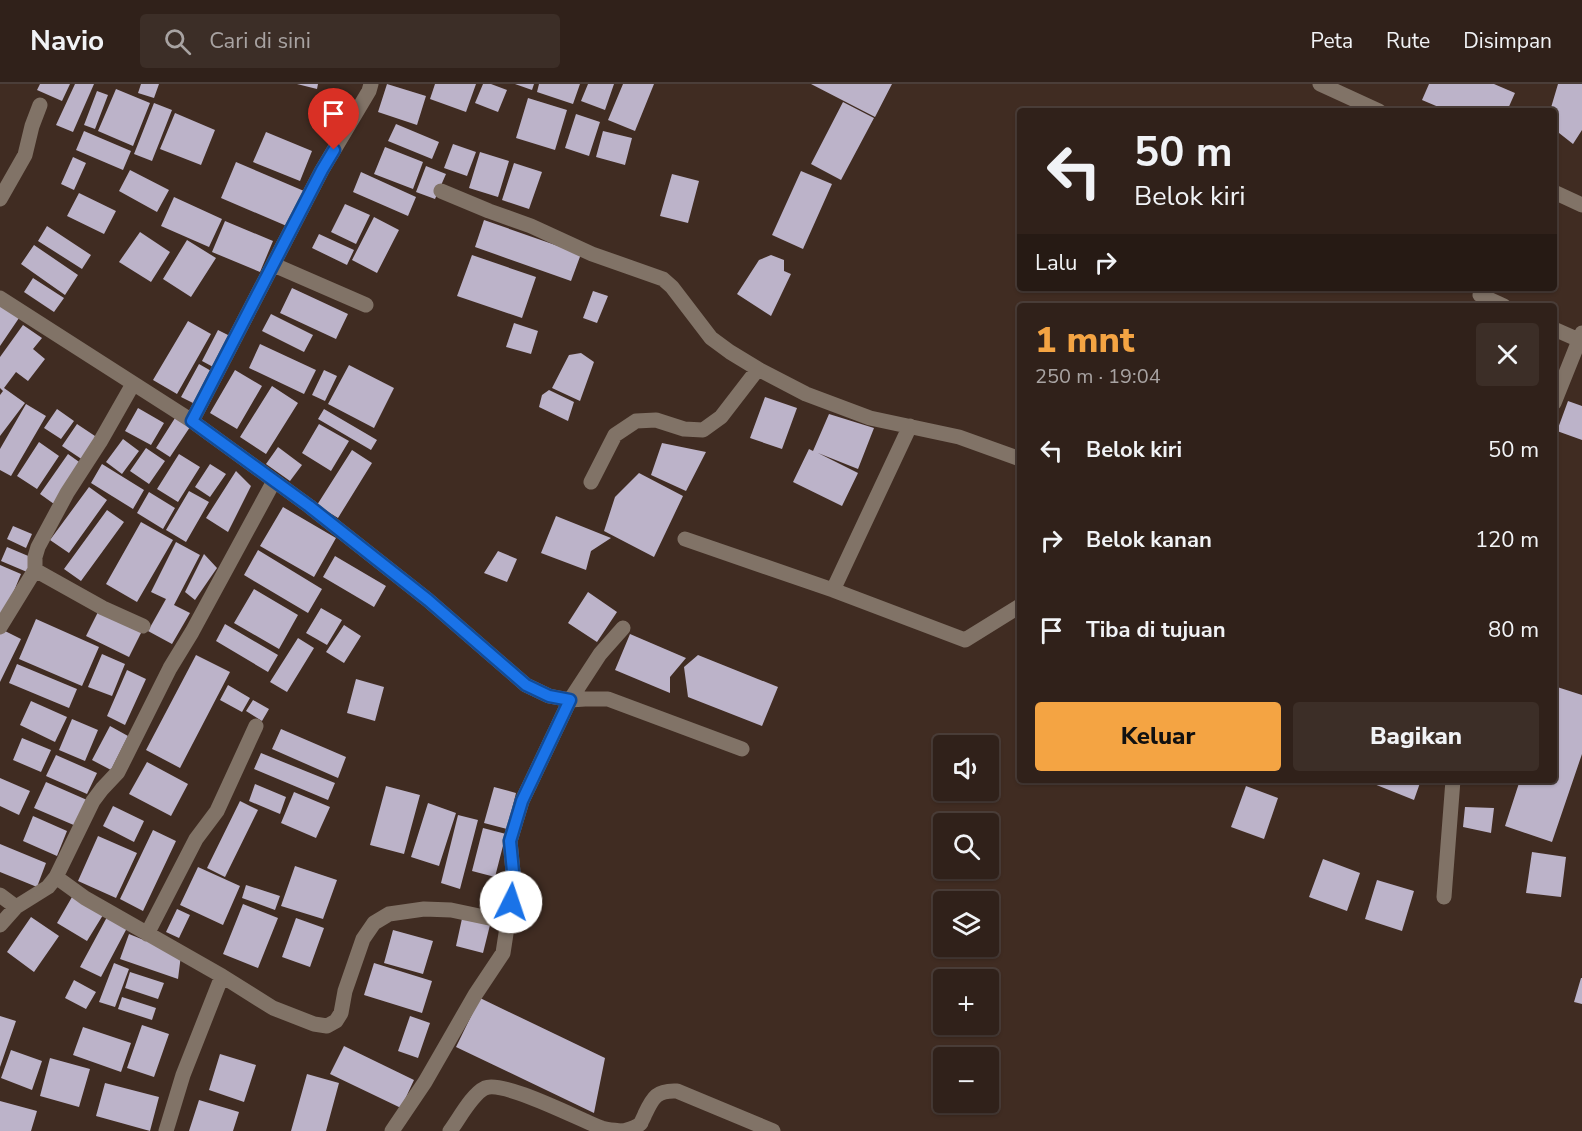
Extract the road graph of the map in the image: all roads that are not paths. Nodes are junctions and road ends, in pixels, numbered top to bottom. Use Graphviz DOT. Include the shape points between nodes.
graph roads {
  1 [pos="371,84"];
  2 [pos="1320,84"];
  3 [pos="40,105"];
  4 [pos="1372,108"];
  5 [pos="441,191"];
  6 [pos="1557,193"];
  7 [pos="0,200"];
  8 [pos="1582,205"];
  9 [pos="274,265"];
  10 [pos="1480,295"];
  11 [pos="0,298"];
  12 [pos="1497,303"];
  13 [pos="366,304"];
  14 [pos="1557,330"];
  15 [pos="1580,337"];
  16 [pos="758,369"];
  17 [pos="133,384"];
  18 [pos="1557,395"];
  19 [pos="192,421"];
  20 [pos="910,426"];
  21 [pos="1017,458"];
  22 [pos="274,481"];
  23 [pos="591,482"];
  24 [pos="685,539"];
  25 [pos="35,570"];
  26 [pos="832,590"];
  27 [pos="1017,608"];
  28 [pos="0,627"];
  29 [pos="143,627"];
  30 [pos="623,628"];
  31 [pos="570,700"];
  32 [pos="256,726"];
  33 [pos="742,749"];
  34 [pos="1453,783"];
  35 [pos="56,877"];
  36 [pos="0,895"];
  37 [pos="1444,897"];
  38 [pos="16,907"];
  39 [pos="508,922"];
  40 [pos="0,925"];
  41 [pos="147,934"];
  42 [pos="222,976"];
  43 [pos="166,1131"];
  44 [pos="392,1131"];
  45 [pos="450,1131"];
  46 [pos="622,1131"];
  47 [pos="773,1131"];
  1 -- 9 [label="street"];
  2 -- 4 [label="street"];
  3 -- 7 [label="street" via="25,155"];
  5 -- 16 [label="street" via="663,279 711,338"];
  6 -- 8 [label="street"];
  9 -- 13 [label="street"];
  9 -- 19 [label="street"];
  10 -- 12 [label="street"];
  11 -- 17 [label="street"];
  14 -- 15 [label="street"];
  15 -- 18 [label="street"];
  16 -- 20 [label="street" via="806,394 870,418"];
  16 -- 23 [label="street" via="721,417 703,430 656,420 636,421 615,435"];
  17 -- 19 [label="street"];
  17 -- 25 [label="street" via="38,547"];
  19 -- 22 [label="street"];
  20 -- 21 [label="street" via="959,437"];
  20 -- 26 [label="street"];
  22 -- 31 [label="street" via="428,600 526,685"];
  22 -- 35 [label="street" via="170,668 118,772 93,801"];
  24 -- 26 [label="street"];
  25 -- 28 [label="street"];
  25 -- 29 [label="street"];
  26 -- 27 [label="street" via="965,640"];
  30 -- 31 [label="street" via="600,654"];
  31 -- 33 [label="street" via="608,699"];
  31 -- 39 [label="street" via="522,801 510,841 514,882"];
  32 -- 41 [label="street" via="217,811 196,839"];
  34 -- 37 [label="street"];
  35 -- 38 [label="street" via="48,887"];
  35 -- 41 [label="street"];
  36 -- 38 [label="street"];
  38 -- 40 [label="street"];
  39 -- 42 [label="street" via="451,910 389,914 374,923 363,939 341,1013 327,1026 273,1008"];
  39 -- 44 [label="street" via="503,953"];
  41 -- 42 [label="street"];
  42 -- 43 [label="street" via="183,1075"];
  45 -- 46 [label="street" via="477,1094 487,1087 499,1087 605,1129"];
  46 -- 47 [label="street" via="641,1122 657,1094 677,1091"];
}
